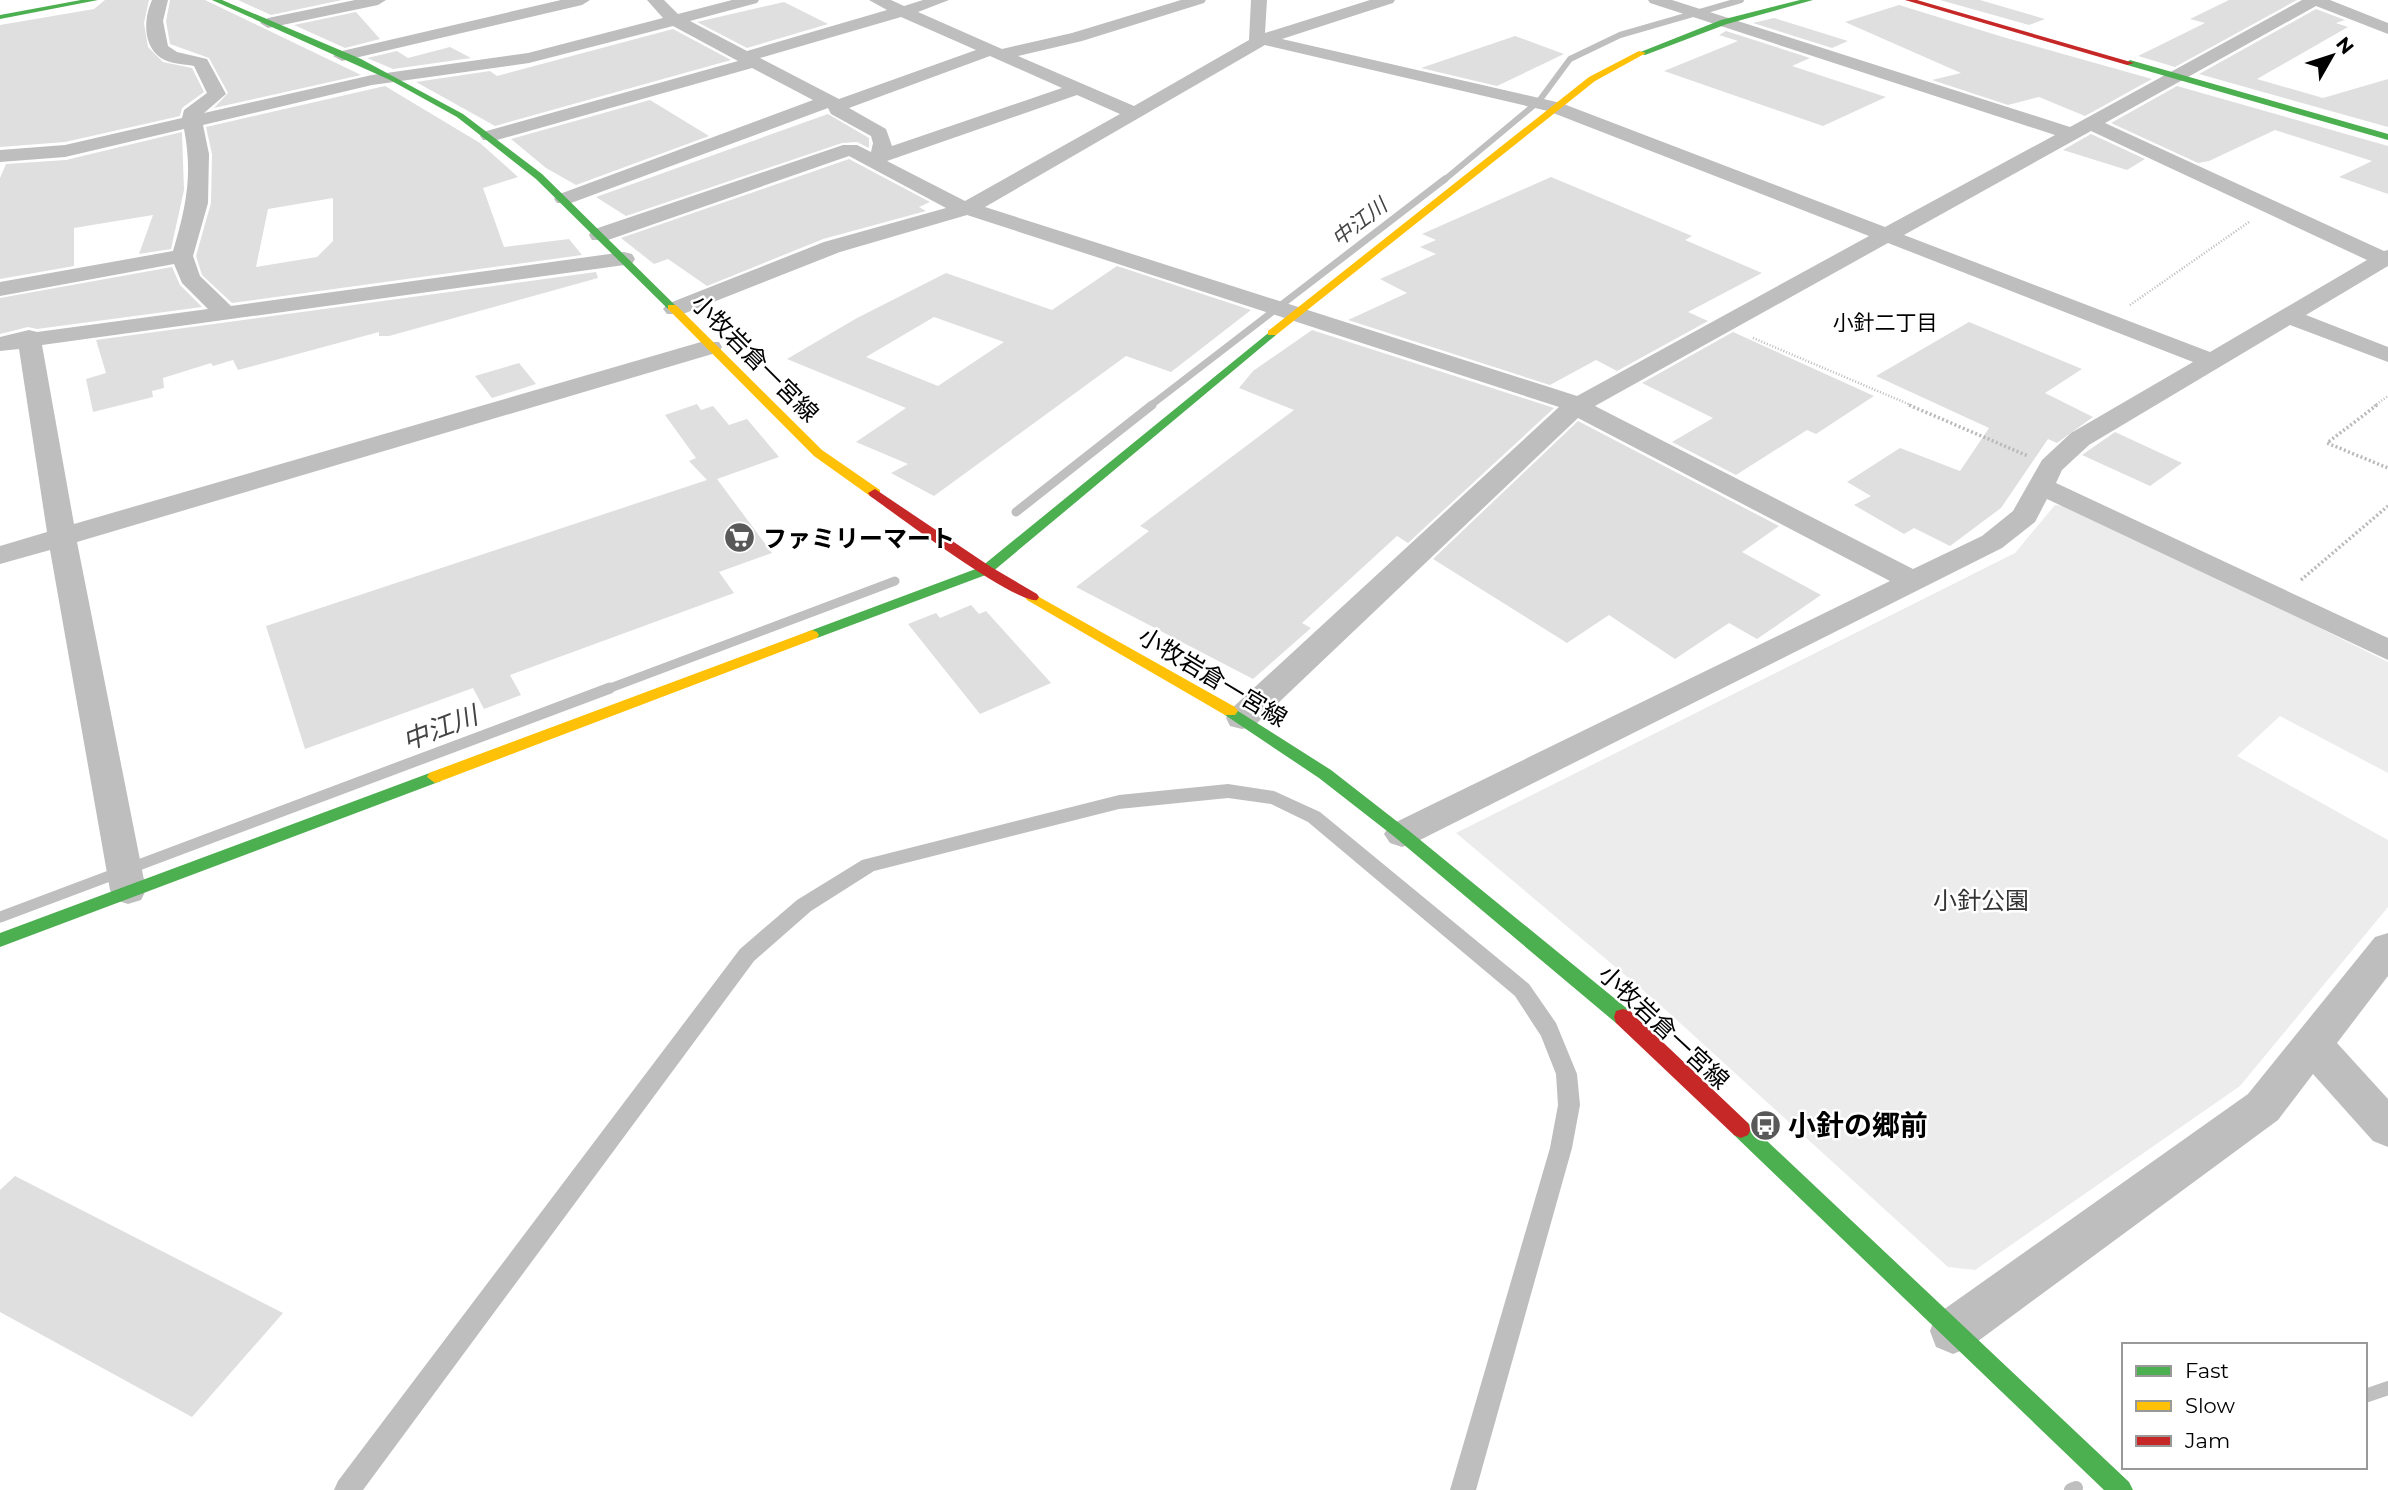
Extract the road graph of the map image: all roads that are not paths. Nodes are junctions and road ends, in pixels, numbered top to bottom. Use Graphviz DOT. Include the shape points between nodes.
graph roads {
  1 [pos="94,0"];
  2 [pos="160,0"];
  3 [pos="216,0"];
  4 [pos="378,0"];
  5 [pos="582,0"];
  6 [pos="655,0"];
  7 [pos="751,0"];
  8 [pos="877,0"];
  9 [pos="940,0"];
  10 [pos="1198,0"];
  11 [pos="1259,0"];
  12 [pos="1387,0"];
  13 [pos="1656,0"];
  14 [pos="1809,0"];
  15 [pos="1909,0"];
  16 [pos="2315,0"];
  17 [pos="902,11"];
  18 [pos="0,17"];
  19 [pos="675,20"];
  20 [pos="1719,20"];
  21 [pos="268,23"];
  22 [pos="2388,29"];
  23 [pos="1264,39"];
  24 [pos="997,52"];
  25 [pos="342,56"];
  26 [pos="749,59"];
  27 [pos="2173,76"];
  28 [pos="392,79"];
  29 [pos="1079,88"];
  30 [pos="833,104"];
  31 [pos="1551,107"];
  32 [pos="1132,112"];
  33 [pos="191,122"];
  34 [pos="2079,128"];
  35 [pos="490,136"];
  36 [pos="2388,137"];
  37 [pos="0,156"];
  38 [pos="874,158"];
  39 [pos="564,199"];
  40 [pos="967,209"];
  41 [pos="1887,234"];
  42 [pos="600,235"];
  43 [pos="182,256"];
  44 [pos="624,259"];
  45 [pos="2386,259"];
  46 [pos="0,289"];
  47 [pos="675,309"];
  48 [pos="224,312"];
  49 [pos="1292,313"];
  50 [pos="2290,317"];
  51 [pos="29,337"];
  52 [pos="0,344"];
  53 [pos="710,347"];
  54 [pos="2388,355"];
  55 [pos="2215,362"];
  56 [pos="1578,406"];
  57 [pos="2045,475"];
  58 [pos="62,537"];
  59 [pos="0,555"];
  60 [pos="986,570"];
  61 [pos="1913,580"];
  62 [pos="2388,650"];
  63 [pos="1242,718"];
  64 [pos="1402,834"];
  65 [pos="126,877"];
  66 [pos="0,940"];
  67 [pos="2388,948"];
  68 [pos="2311,1044"];
  69 [pos="2388,1129"];
  70 [pos="1953,1331"];
  71 [pos="347,1490"];
  72 [pos="1463,1490"];
  73 [pos="2121,1490"];
  1 -- 18 [label="street"];
  2 -- 33 [label="street" via="154,36 167,54 201,63 217,94 191,114"];
  3 -- 21 [label="street, 小牧岩倉一宮線"];
  4 -- 21 [label="street"];
  5 -- 25 [label="street"];
  6 -- 19 [label="street"];
  7 -- 19 [label="street"];
  8 -- 17 [label="street"];
  9 -- 17 [label="street"];
  10 -- 24 [label="street"];
  11 -- 23 [label="street" via="1256,38"];
  12 -- 23 [label="street"];
  13 -- 20 [label="street"];
  14 -- 20 [label="street"];
  15 -- 27 [label="street"];
  16 -- 22 [label="street"];
  16 -- 27 [label="street"];
  17 -- 24 [label="street"];
  17 -- 26 [label="street"];
  19 -- 26 [label="street"];
  19 -- 28 [label="street" via="529,58"];
  20 -- 31 [label="street" via="1633,55"];
  20 -- 34 [label="street"];
  21 -- 25 [label="street, 小牧岩倉一宮線"];
  23 -- 31 [label="street"];
  23 -- 32 [label="street"];
  24 -- 29 [label="street"];
  24 -- 30 [label="street"];
  25 -- 28 [label="street, 小牧岩倉一宮線"];
  26 -- 30 [label="street"];
  26 -- 35 [label="street"];
  27 -- 34 [label="street"];
  27 -- 36 [label="street"];
  28 -- 33 [label="street"];
  28 -- 35 [label="street, 小牧岩倉一宮線"];
  29 -- 32 [label="street"];
  29 -- 38 [label="street"];
  30 -- 38 [label="street" via="879,133 883,144"];
  30 -- 39 [label="street"];
  31 -- 41 [label="street"];
  31 -- 49 [label="street"];
  32 -- 40 [label="street"];
  33 -- 37 [label="street" via="65,151"];
  33 -- 43 [label="street" via="199,153 198,203"];
  34 -- 41 [label="street"];
  34 -- 45 [label="street"];
  35 -- 39 [label="street, 小牧岩倉一宮線"];
  38 -- 40 [label="street"];
  38 -- 42 [label="street" via="850,149"];
  39 -- 42 [label="street, 小牧岩倉一宮線"];
  40 -- 47 [label="street" via="832,247"];
  40 -- 49 [label="street"];
  41 -- 55 [label="street"];
  41 -- 56 [label="street"];
  42 -- 44 [label="street, 小牧岩倉一宮線"];
  43 -- 46 [label="street"];
  43 -- 48 [label="street" via="190,278"];
  44 -- 47 [label="street, 小牧岩倉一宮線"];
  44 -- 48 [label="street"];
  45 -- 50 [label="street"];
  47 -- 53 [label="street, 小牧岩倉一宮線"];
  48 -- 51 [label="street"];
  49 -- 56 [label="street"];
  49 -- 60 [label="street"];
  50 -- 54 [label="street"];
  50 -- 55 [label="street"];
  51 -- 52 [label="street"];
  51 -- 58 [label="street"];
  53 -- 58 [label="street"];
  53 -- 60 [label="street, 小牧岩倉一宮線" via="818,453"];
  55 -- 57 [label="street" via="2080,439"];
  56 -- 61 [label="street"];
  56 -- 63 [label="street" via="1555,422"];
  57 -- 61 [label="street" via="2025,516 1992,542"];
  57 -- 62 [label="street" via="2278,598"];
  58 -- 59 [label="street"];
  58 -- 65 [label="street"];
  60 -- 63 [label="street, 小牧岩倉一宮線"];
  60 -- 65 [label="street"];
  61 -- 64 [label="street"];
  63 -- 64 [label="street, 小牧岩倉一宮線"];
  64 -- 70 [label="street, 小牧岩倉一宮線" via="1626,1020"];
  65 -- 66 [label="street"];
  67 -- 68 [label="street"];
  68 -- 69 [label="street"];
  68 -- 70 [label="street" via="2263,1107"];
  70 -- 73 [label="street, 小牧岩倉一宮線"];
  71 -- 72 [label="lane" via="747,955 799,906 836,880 869,865 1119,802 1228,792 1274,798 1324,826 1522,990 1548,1026 1565,1068 1569,1103 1561,1148"];
}
